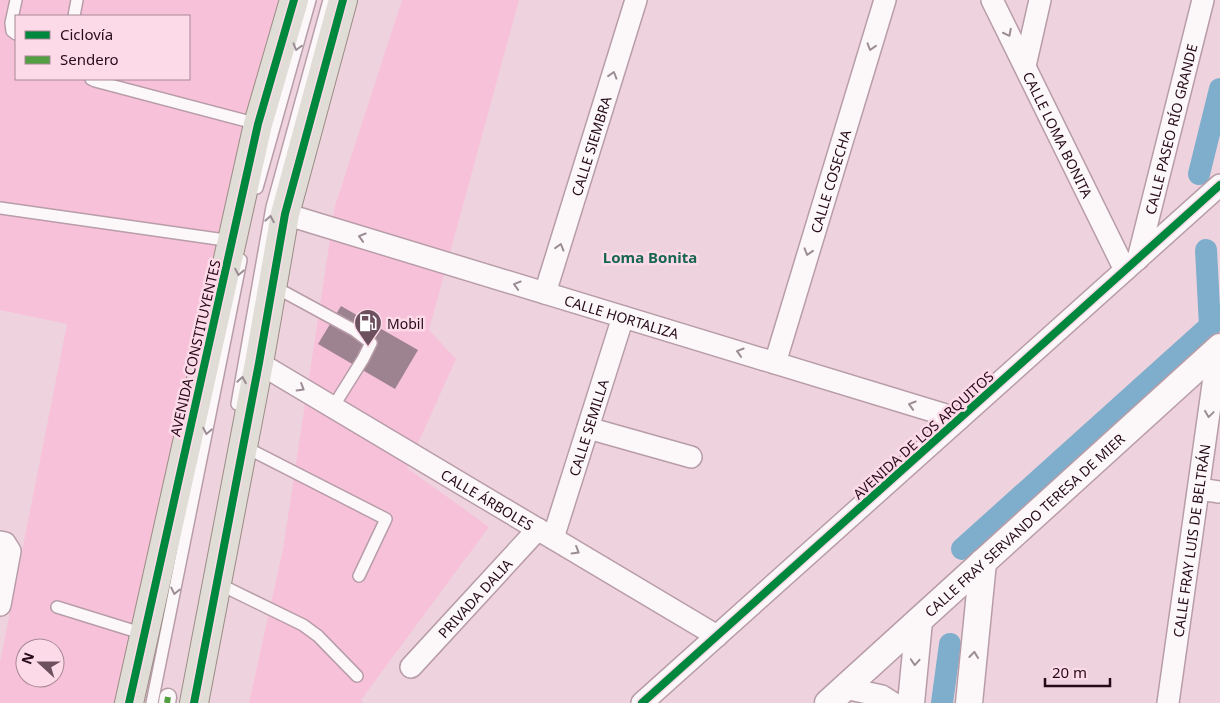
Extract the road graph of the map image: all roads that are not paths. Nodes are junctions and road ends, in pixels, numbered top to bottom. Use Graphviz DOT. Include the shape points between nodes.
graph roads {
  1 [pos="16,0"];
  2 [pos="77,0"];
  3 [pos="294,0"];
  4 [pos="310,0"];
  5 [pos="328,0"];
  6 [pos="343,0"];
  7 [pos="636,0"];
  8 [pos="885,0"];
  9 [pos="992,0"];
  10 [pos="1040,0"];
  11 [pos="1203,0"];
  12 [pos="74,15"];
  13 [pos="15,33"];
  14 [pos="1025,66"];
  15 [pos="93,80"];
  16 [pos="258,124"];
  17 [pos="1220,185"];
  18 [pos="253,200"];
  19 [pos="0,208"];
  20 [pos="285,214"];
  21 [pos="238,245"];
  22 [pos="1131,265"];
  23 [pos="272,286"];
  24 [pos="546,293"];
  25 [pos="623,317"];
  26 [pos="1219,348"];
  27 [pos="259,363"];
  28 [pos="775,363"];
  29 [pos="333,407"];
  30 [pos="236,412"];
  31 [pos="958,419"];
  32 [pos="588,428"];
  33 [pos="243,446"];
  34 [pos="691,457"];
  35 [pos="1199,489"];
  36 [pos="1220,492"];
  37 [pos="545,533"];
  38 [pos="2,542"];
  39 [pos="212,549"];
  40 [pos="983,562"];
  41 [pos="359,576"];
  42 [pos="217,583"];
  43 [pos="0,605"];
  44 [pos="57,607"];
  45 [pos="919,620"];
  46 [pos="144,634"];
  47 [pos="718,636"];
  48 [pos="411,667"];
  49 [pos="357,676"];
  50 [pos="836,695"];
  51 [pos="173,701"];
  52 [pos="129,703"];
  53 [pos="152,703"];
  54 [pos="194,703"];
  55 [pos="642,703"];
  56 [pos="893,703"];
  57 [pos="911,703"];
  58 [pos="971,703"];
  59 [pos="1168,703"];
  1 -- 13 [label="lane" via="11,23"];
  2 -- 12 [label="lane"];
  3 -- 16 [label="main road, AVENIDA CONSTITUYENTES"];
  4 -- 18 [label="lane, one-way"];
  30 -- 5 [label="lane, one-way" via="272,207"];
  6 -- 20 [label="main road"];
  24 -- 7 [label="street, CALLE SIEMBRA, one-way"];
  8 -- 28 [label="street, CALLE COSECHA, one-way"];
  9 -- 14 [label="street, CALLE LOMA BONITA, one-way"];
  10 -- 14 [label="street"];
  11 -- 22 [label="street, CALLE PASEO RÍO GRANDE"];
  14 -- 22 [label="street, CALLE LOMA BONITA"];
  15 -- 16 [label="lane"];
  16 -- 21 [label="main road, AVENIDA CONSTITUYENTES"];
  17 -- 22 [label="street, AVENIDA DE LOS ARQUITOS"];
  19 -- 21 [label="lane"];
  20 -- 23 [label="main road"];
  24 -- 20 [label="street, CALLE HORTALIZA, one-way"];
  21 -- 46 [label="main road, AVENIDA CONSTITUYENTES"];
  21 -- 53 [label="lane, one-way"];
  22 -- 31 [label="street, AVENIDA DE LOS ARQUITOS"];
  23 -- 27 [label="main road"];
  23 -- 29 [label="lane" via="354,330 371,343"];
  24 -- 25 [label="street, CALLE HORTALIZA"];
  28 -- 25 [label="street, CALLE HORTALIZA, one-way"];
  25 -- 32 [label="street, CALLE SEMILLA"];
  26 -- 35 [label="street, CALLE FRAY LUIS DE BELTRÁN, one-way"];
  26 -- 40 [label="street, CALLE FRAY SERVANDO TERESA DE MIER"];
  27 -- 29 [label="street, CALLE ÁRBOLES, one-way"];
  27 -- 33 [label="main road"];
  31 -- 28 [label="street, CALLE HORTALIZA, one-way"];
  29 -- 37 [label="street, CALLE ÁRBOLES"];
  31 -- 47 [label="street, AVENIDA DE LOS ARQUITOS"];
  32 -- 34 [label="street"];
  32 -- 37 [label="street, CALLE SEMILLA"];
  33 -- 41 [label="lane" via="386,520"];
  33 -- 42 [label="main road"];
  35 -- 36 [label="street"];
  35 -- 59 [label="street, CALLE FRAY LUIS DE BELTRÁN"];
  37 -- 47 [label="street, CALLE ÁRBOLES, one-way"];
  37 -- 48 [label="street, PRIVADA DALIA"];
  38 -- 43 [label="street" via="10,550"];
  39 -- 51 [label="lane"];
  40 -- 45 [label="street, CALLE FRAY SERVANDO TERESA DE MIER"];
  58 -- 40 [label="street, one-way"];
  42 -- 49 [label="lane" via="303,625"];
  42 -- 54 [label="main road"];
  44 -- 46 [label="lane"];
  45 -- 50 [label="street, CALLE FRAY SERVANDO TERESA DE MIER"];
  45 -- 57 [label="street, one-way"];
  46 -- 52 [label="main road, AVENIDA CONSTITUYENTES"];
  47 -- 55 [label="street, AVENIDA DE LOS ARQUITOS"];
  50 -- 56 [label="street" via="882,696"];
}
